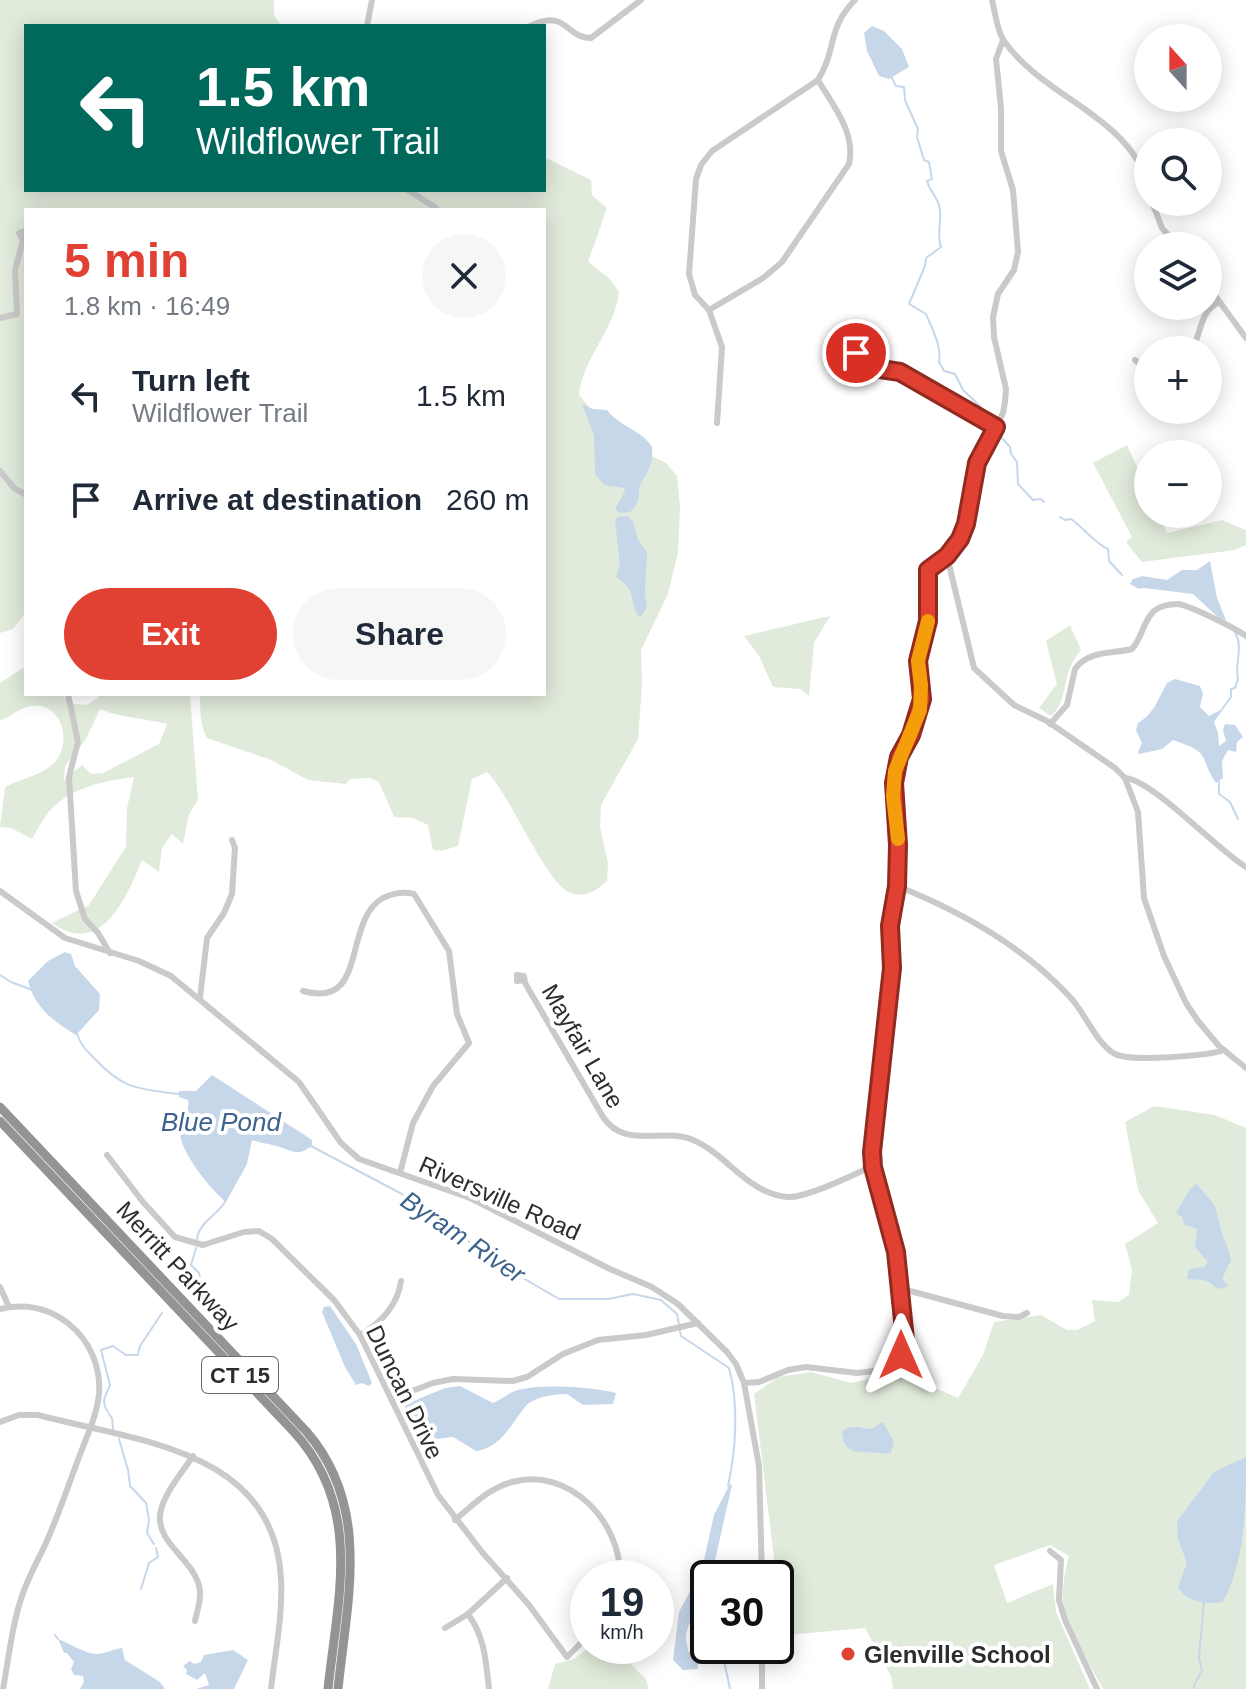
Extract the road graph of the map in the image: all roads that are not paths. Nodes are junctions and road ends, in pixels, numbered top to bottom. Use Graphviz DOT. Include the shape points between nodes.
graph roads {
  1 [pos="372,0"];
  2 [pos="641,0"];
  3 [pos="855,0"];
  4 [pos="992,0"];
  5 [pos="367,24"];
  6 [pos="538,24"];
  7 [pos="1003,40"];
  8 [pos="818,80"];
  9 [pos="1134,154"];
  10 [pos="411,192"];
  11 [pos="436,208"];
  12 [pos="24,239"];
  13 [pos="1222,306"];
  14 [pos="709,310"];
  15 [pos="0,318"];
  16 [pos="1246,338"];
  17 [pos="858,352"];
  18 [pos="717,423"];
  19 [pos="996,427"];
  20 [pos="0,471"];
  21 [pos="24,494"];
  22 [pos="947,556"];
  23 [pos="1246,636"];
  24 [pos="68,696"];
  25 [pos="1050,724"];
  26 [pos="1125,778"];
  27 [pos="232,840"];
  28 [pos="1246,867"];
  29 [pos="897,886"];
  30 [pos="0,891"];
  31 [pos="110,953"];
  32 [pos="524,980"];
  33 [pos="303,991"];
  34 [pos="200,998"];
  35 [pos="1224,1050"];
  36 [pos="1246,1068"];
  37 [pos="0,1107"];
  38 [pos="0,1121"];
  39 [pos="107,1155"];
  40 [pos="874,1165"];
  41 [pos="400,1173"];
  42 [pos="401,1281"];
  43 [pos="0,1287"];
  44 [pos="899,1288"];
  45 [pos="9,1307"];
  46 [pos="0,1309"];
  47 [pos="1027,1313"];
  48 [pos="698,1323"];
  49 [pos="360,1335"];
  50 [pos="744,1387"];
  51 [pos="391,1399"];
  52 [pos="0,1422"];
  53 [pos="90,1428"];
  54 [pos="193,1456"];
  55 [pos="455,1520"];
  56 [pos="1050,1551"];
  57 [pos="618,1560"];
  58 [pos="762,1560"];
  59 [pos="507,1578"];
  60 [pos="468,1614"];
  61 [pos="195,1621"];
  62 [pos="445,1628"];
  63 [pos="570,1654"];
  64 [pos="762,1664"];
  65 [pos="3,1689"];
  66 [pos="271,1689"];
  67 [pos="328,1689"];
  68 [pos="338,1689"];
  69 [pos="489,1689"];
  70 [pos="762,1689"];
  71 [pos="1097,1689"];
  1 -- 5 [label="street"];
  2 -- 6 [label="street" via="591,38 554,20"];
  3 -- 8 [label="street" via="840,15 828,63"];
  4 -- 7 [label="street"];
  7 -- 9 [label="street"];
  7 -- 19 [label="street" via="996,59 1001,151 1013,190 1018,252 993,317 1006,389"];
  8 -- 14 [label="street" via="712,151 701,165 689,274 695,295"];
  8 -- 14 [label="street" via="850,135 849,164 782,262"];
  10 -- 11 [label="street"];
  12 -- 15 [label="street" via="15,270 17,314"];
  13 -- 16 [label="street"];
  14 -- 18 [label="street" via="722,347"];
  17 -- 19 [label="street" via="874,368 900,372"];
  19 -- 22 [label="street" via="977,463 966,524"];
  20 -- 21 [label="street"];
  22 -- 25 [label="street" via="974,668 1014,705"];
  22 -- 29 [label="street" via="927,576 928,621 918,661 922,699 895,771"];
  23 -- 25 [label="street" via="1185,606 1160,608 1132,649 1100,653 1078,664 1067,705"];
  24 -- 31 [label="street" via="78,742 69,777 76,891 85,919"];
  25 -- 26 [label="street"];
  26 -- 28 [label="street" via="1155,793"];
  26 -- 35 [label="street" via="1138,812 1142,882 1155,932 1186,1003"];
  27 -- 34 [label="street" via="232,894 207,938"];
  29 -- 35 [label="street" via="968,919 1015,949 1068,994 1118,1055 1140,1059"];
  29 -- 40 [label="street"];
  30 -- 31 [label="street, Riversville Road" via="65,938"];
  31 -- 34 [label="street, Riversville Road" via="155,967"];
  32 -- 40 [label="street, Mayfair Lane" via="603,1117 617,1132 695,1141 760,1190 789,1197"];
  33 -- 41 [label="street" via="330,993 343,984 362,923 369,910 391,894 414,894 449,951 457,1014 469,1043 433,1086 413,1123"];
  34 -- 41 [label="street, Riversville Road" via="299,1082 350,1153"];
  35 -- 36 [label="street"];
  37 -- 68 [label="highway, Merritt Parkway / CT 15" via="325,1456 344,1497 351,1543"];
  38 -- 67 [label="highway, Merritt Parkway / CT 15" via="317,1462 333,1496 341,1540"];
  39 -- 49 [label="street, Duncan Drive" via="175,1237 203,1245 259,1231 334,1300"];
  40 -- 44 [label="street" via="896,1252"];
  41 -- 48 [label="street, Riversville Road" via="470,1198 655,1288"];
  42 -- 49 [label="street" via="389,1310"];
  43 -- 45 [label="street"];
  44 -- 47 [label="street" via="1003,1316"];
  44 -- 50 [label="street" via="905,1340 894,1364 857,1373 799,1367"];
  45 -- 46 [label="street"];
  45 -- 53 [label="street" via="53,1313 82,1337 99,1383"];
  48 -- 50 [label="street, Riversville Road" via="736,1364"];
  48 -- 51 [label="street" via="591,1342 513,1381 453,1379"];
  49 -- 51 [label="street, Duncan Drive"];
  50 -- 58 [label="street, Riversville Road" via="759,1466"];
  51 -- 55 [label="street, Duncan Drive" via="427,1476"];
  52 -- 53 [label="street" via="28,1414"];
  53 -- 54 [label="street"];
  53 -- 65 [label="street" via="24,1590"];
  54 -- 61 [label="street" via="160,1517 165,1535 198,1582"];
  54 -- 66 [label="street" via="239,1485 271,1531 281,1577"];
  55 -- 57 [label="street" via="485,1494 515,1481 543,1480 562,1485 591,1505 611,1532"];
  55 -- 59 [label="street, Duncan Drive"];
  56 -- 71 [label="street" via="1061,1560 1059,1600 1065,1620"];
  59 -- 60 [label="street"];
  59 -- 63 [label="street, Duncan Drive" via="567,1657"];
  60 -- 62 [label="street"];
  60 -- 69 [label="street" via="484,1646"];
  64 -- 70 [label="street"];
}
